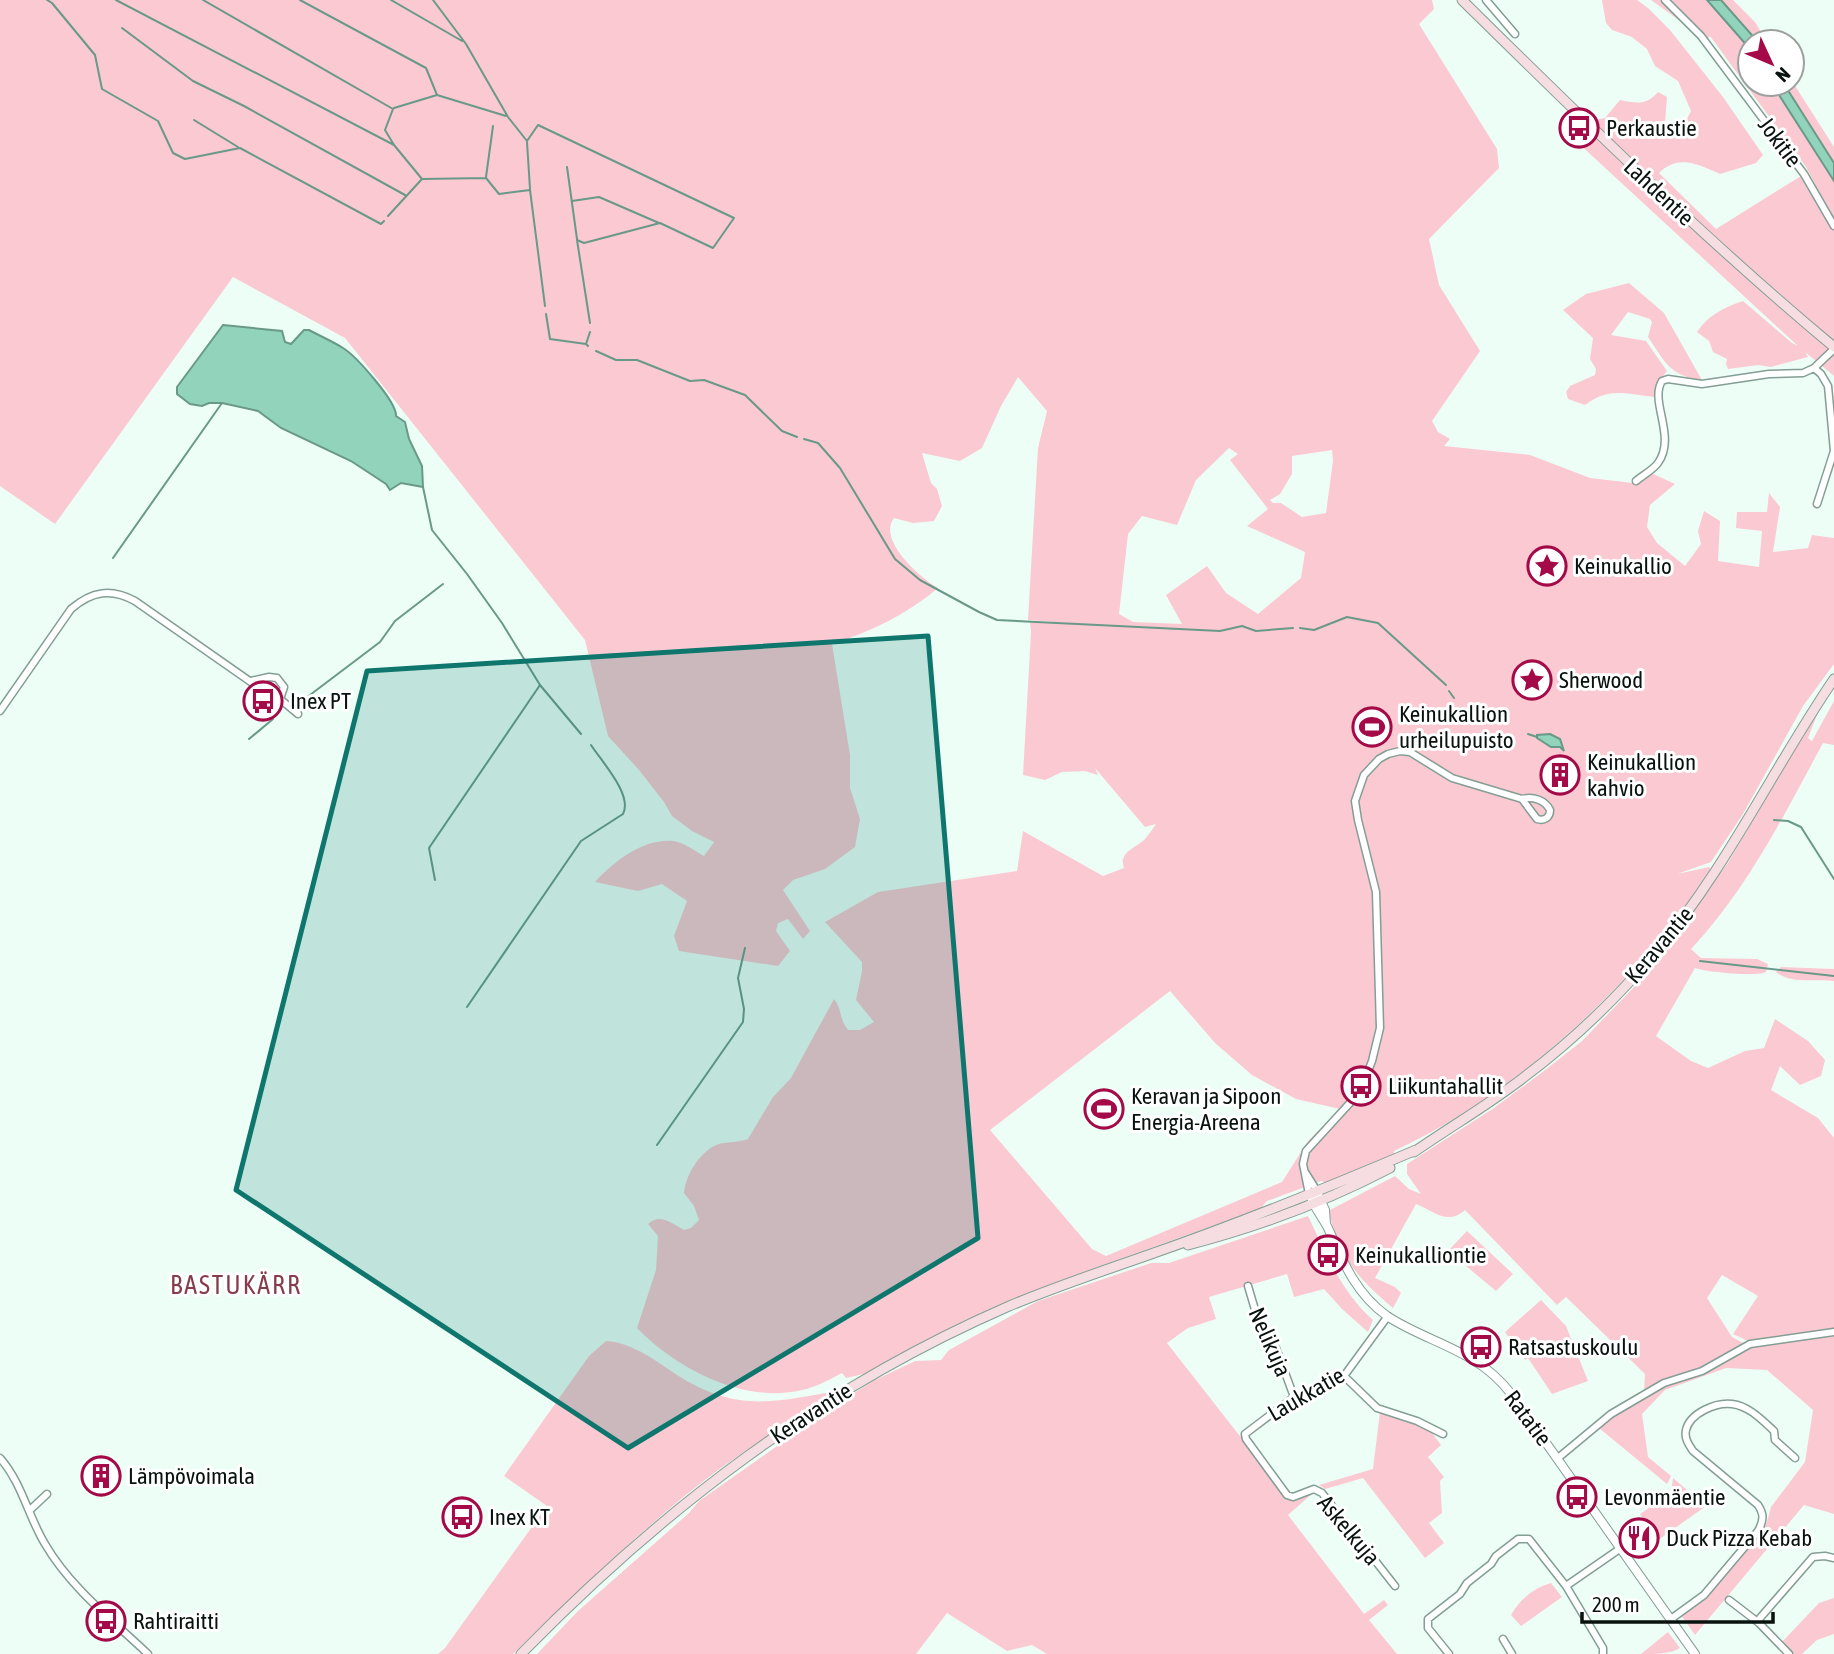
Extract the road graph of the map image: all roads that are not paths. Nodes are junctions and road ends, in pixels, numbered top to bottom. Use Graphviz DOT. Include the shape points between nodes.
graph roads {
  1 [pos="1462,0"];
  2 [pos="1486,0"];
  3 [pos="1665,0"];
  4 [pos="1515,34"];
  5 [pos="1834,226"];
  6 [pos="1834,348"];
  7 [pos="1814,368"];
  8 [pos="1636,481"];
  9 [pos="1817,504"];
  10 [pos="1834,679"];
  11 [pos="251,681"];
  12 [pos="280,699"];
  13 [pos="0,711"];
  14 [pos="298,715"];
  15 [pos="1522,799"];
  16 [pos="1315,1197"];
  17 [pos="1248,1286"];
  18 [pos="1388,1317"];
  19 [pos="1834,1332"];
  20 [pos="1344,1376"];
  21 [pos="1294,1397"];
  22 [pos="1245,1434"];
  23 [pos="1443,1434"];
  24 [pos="0,1458"];
  25 [pos="1558,1458"];
  26 [pos="1795,1458"];
  27 [pos="47,1494"];
  28 [pos="30,1510"];
  29 [pos="1621,1548"];
  30 [pos="1834,1558"];
  31 [pos="1395,1586"];
  32 [pos="1566,1586"];
  33 [pos="1729,1600"];
  34 [pos="1671,1619"];
  35 [pos="1759,1623"];
  36 [pos="1503,1639"];
  37 [pos="1786,1653"];
  38 [pos="148,1654"];
  39 [pos="521,1654"];
  40 [pos="1449,1654"];
  41 [pos="1512,1654"];
  42 [pos="1603,1654"];
  43 [pos="1695,1654"];
  1 -- 6 [label="main road, Lahdentie" via="1620,156"];
  2 -- 4 [label="street"];
  3 -- 5 [label="street, Jokitie" via="1701,36 1804,174"];
  6 -- 7 [label="street"];
  7 -- 8 [label="street" via="1702,384 1662,381 1658,392 1665,423 1663,451 1658,463"];
  7 -- 9 [label="street" via="1828,386 1833,442 1831,464"];
  10 -- 16 [label="main road, Keravantie" via="1717,870 1642,969 1612,1000 1546,1061 1475,1112 1416,1150"];
  11 -- 12 [label="street"];
  11 -- 12 [label="street" via="277,678 284,687"];
  11 -- 13 [label="street" via="135,601 116,592 96,593 71,609"];
  12 -- 14 [label="street"];
  15 -- 15 [label="street" via="1537,819 1548,816 1545,802"];
  15 -- 16 [label="street" via="1452,778 1408,752 1379,759 1364,775 1355,800 1376,892 1380,1028 1360,1092 1306,1151 1304,1170"];
  16 -- 18 [label="street, Ratatie" via="1342,1262 1356,1285"];
  16 -- 39 [label="main road, Keravantie" via="1263,1222 1097,1272 1007,1307 842,1393 688,1500 613,1564"];
  17 -- 21 [label="street, Nelikuja" via="1264,1339 1276,1348"];
  18 -- 20 [label="street, Laukkatie"];
  18 -- 25 [label="street, Ratatie" via="1489,1371"];
  19 -- 25 [label="street" via="1749,1344 1702,1371 1664,1382 1611,1414"];
  20 -- 21 [label="street, Laukkatie"];
  20 -- 23 [label="street" via="1377,1408"];
  21 -- 22 [label="street, Laukkatie"];
  22 -- 31 [label="street, Askelkuja" via="1287,1495 1314,1489 1322,1493"];
  24 -- 28 [label="street"];
  25 -- 29 [label="street, Ratatie"];
  26 -- 34 [label="street" via="1748,1408 1731,1403 1694,1418 1686,1430 1693,1451 1758,1505 1762,1523 1704,1595"];
  27 -- 28 [label="street"];
  28 -- 38 [label="street" via="57,1563"];
  29 -- 32 [label="street"];
  29 -- 34 [label="street, Ratatie"];
  30 -- 35 [label="street" via="1812,1557"];
  32 -- 40 [label="street" via="1529,1539 1518,1539 1428,1619"];
  32 -- 42 [label="street"];
  33 -- 35 [label="street"];
  34 -- 43 [label="street, Ratatie"];
  35 -- 37 [label="street"];
  36 -- 41 [label="street"];
}
